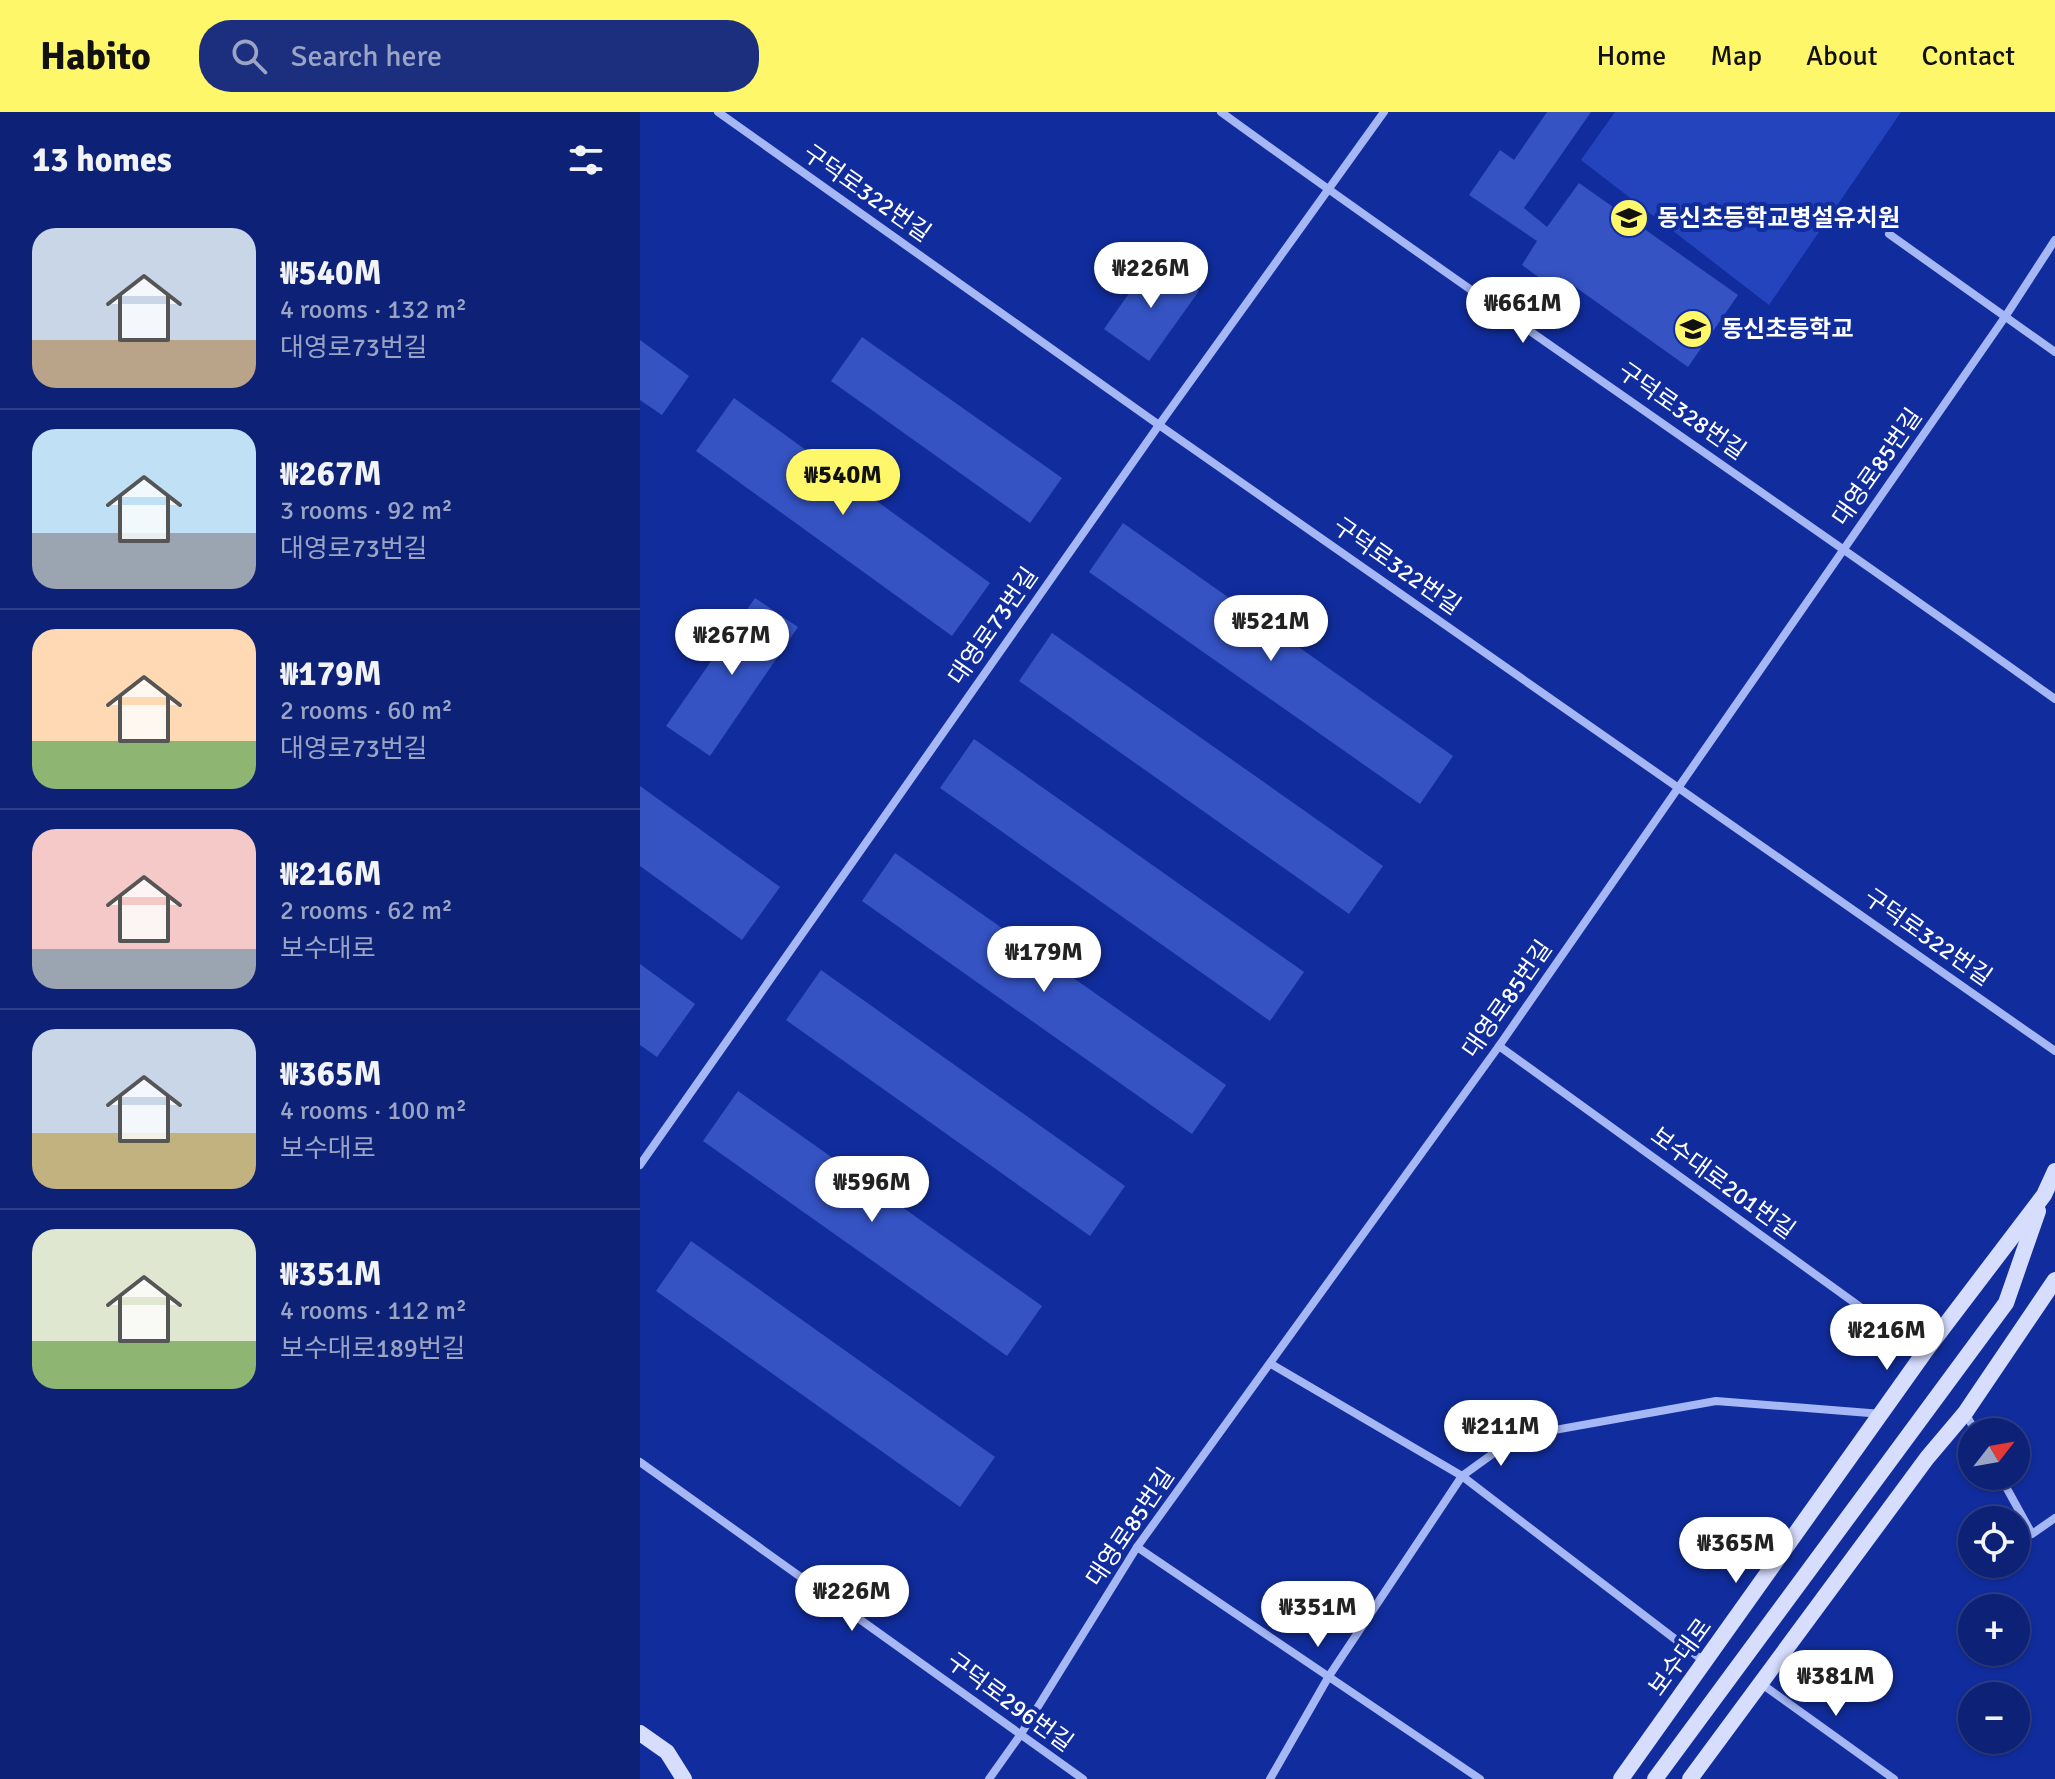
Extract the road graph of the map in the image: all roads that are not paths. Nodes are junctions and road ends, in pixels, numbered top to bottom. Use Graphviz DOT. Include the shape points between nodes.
graph roads {
  1 [pos="718,112"];
  2 [pos="1221,112"];
  3 [pos="1384,112"];
  4 [pos="1328,190"];
  5 [pos="1889,234"];
  6 [pos="2055,240"];
  7 [pos="2005,317"];
  8 [pos="2055,352"];
  9 [pos="1159,425"];
  10 [pos="1845,548"];
  11 [pos="2055,699"];
  12 [pos="1679,787"];
  13 [pos="1499,1046"];
  14 [pos="2055,1051"];
  15 [pos="640,1165"];
  16 [pos="2055,1171"];
  17 [pos="2044,1195"];
  18 [pos="2055,1280"];
  19 [pos="1924,1353"];
  20 [pos="1271,1364"];
  21 [pos="1965,1413"];
  22 [pos="1882,1414"];
  23 [pos="1968,1418"];
  24 [pos="640,1462"];
  25 [pos="1462,1476"];
  26 [pos="2008,1490"];
  27 [pos="2055,1518"];
  28 [pos="1137,1547"];
  29 [pos="1706,1662"];
  30 [pos="1329,1676"];
  31 [pos="1759,1682"];
  32 [pos="640,1733"];
  33 [pos="1021,1734"];
  34 [pos="684,1779"];
  35 [pos="989,1779"];
  36 [pos="1083,1779"];
  37 [pos="1270,1779"];
  38 [pos="1480,1779"];
  39 [pos="1621,1779"];
  40 [pos="1655,1779"];
  41 [pos="1690,1779"];
  42 [pos="1894,1779"];
  1 -- 9 [label="street, 구덕로322번길"];
  2 -- 4 [label="street, 구덕로328번길"];
  3 -- 4 [label="street, 대영로73번길"];
  4 -- 9 [label="street, 대영로73번길"];
  4 -- 10 [label="street, 구덕로328번길"];
  5 -- 7 [label="street"];
  6 -- 7 [label="street, 대영로85번길"];
  7 -- 8 [label="street"];
  7 -- 10 [label="street, 대영로85번길"];
  9 -- 12 [label="street, 구덕로322번길"];
  9 -- 15 [label="street, 대영로73번길"];
  10 -- 11 [label="street, 구덕로328번길"];
  10 -- 12 [label="street, 대영로85번길"];
  12 -- 13 [label="street, 대영로85번길"];
  12 -- 14 [label="street, 구덕로322번길"];
  13 -- 19 [label="street, 보수대로201번길"];
  13 -- 20 [label="street, 대영로85번길"];
  16 -- 17 [label="main road, 보수대로"];
  17 -- 19 [label="main road, 보수대로"];
  17 -- 40 [label="main road" via="2006,1303"];
  18 -- 21 [label="main road"];
  19 -- 22 [label="main road, 보수대로"];
  20 -- 25 [label="street"];
  20 -- 28 [label="street, 대영로85번길"];
  21 -- 23 [label="street"];
  21 -- 31 [label="main road"];
  22 -- 25 [label="street" via="1716,1401 1516,1437"];
  22 -- 29 [label="main road, 보수대로"];
  24 -- 33 [label="street, 구덕로296번길"];
  25 -- 29 [label="street"];
  25 -- 30 [label="street"];
  26 -- 27 [label="street" via="2032,1534"];
  28 -- 30 [label="street"];
  28 -- 33 [label="street, 대영로85번길"];
  29 -- 39 [label="main road, 보수대로"];
  30 -- 37 [label="street"];
  30 -- 38 [label="street"];
  31 -- 41 [label="main road"];
  31 -- 42 [label="street"];
  32 -- 34 [label="main road" via="667,1752"];
  33 -- 35 [label="street, 대영로85번길"];
  33 -- 36 [label="street, 구덕로296번길"];
}
